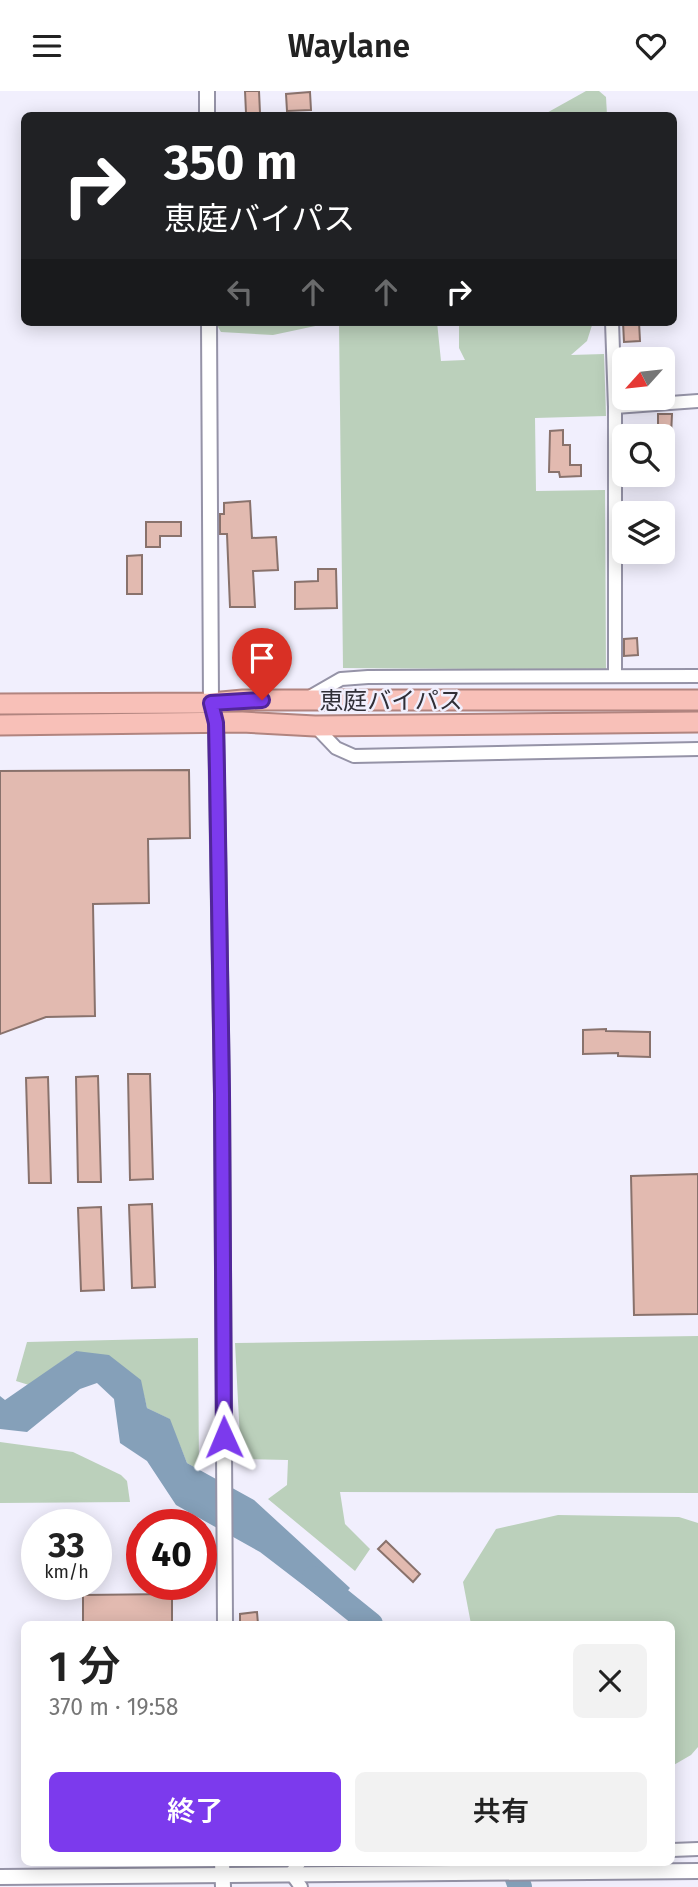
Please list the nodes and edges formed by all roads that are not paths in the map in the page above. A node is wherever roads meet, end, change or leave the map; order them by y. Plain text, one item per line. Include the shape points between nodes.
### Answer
1 (207, 91) edge
2 (207, 112) edge
3 (209, 326) edge
4 (612, 326) edge
5 (613, 347) edge
6 (698, 401) edge
7 (676, 403) edge
8 (615, 410) edge
9 (615, 676) junction
10 (698, 676) edge
11 (698, 700) edge
12 (302, 701) junction
13 (211, 703) junction
14 (0, 704) edge
15 (698, 722) edge
16 (216, 723) junction
17 (0, 725) edge
18 (315, 726) junction
19 (698, 749) edge
20 (225, 1621) edge
21 (698, 1849) edge
22 (675, 1850) edge
23 (295, 1868) edge
24 (698, 1871) edge
25 (222, 1875) edge
26 (0, 1877) edge
27 (301, 1887) edge

1 - 2 street
3 - 13 street
4 - 5 street
6 - 7 street
8 - 9 street
9 - 10 street
9 - 12 street via 341,679
11 - 12 highway, 恵庭バイパス
12 - 13 highway, 恵庭バイパス
13 - 14 highway, 恵庭バイパス
13 - 16 street
15 - 18 highway, 恵庭バイパス
16 - 17 highway, 恵庭バイパス
16 - 18 highway, 恵庭バイパス
16 - 20 street
18 - 19 street via 336,748 354,756
21 - 22 street
23 - 24 street via 366,1874
23 - 25 street
23 - 27 street
25 - 26 street

